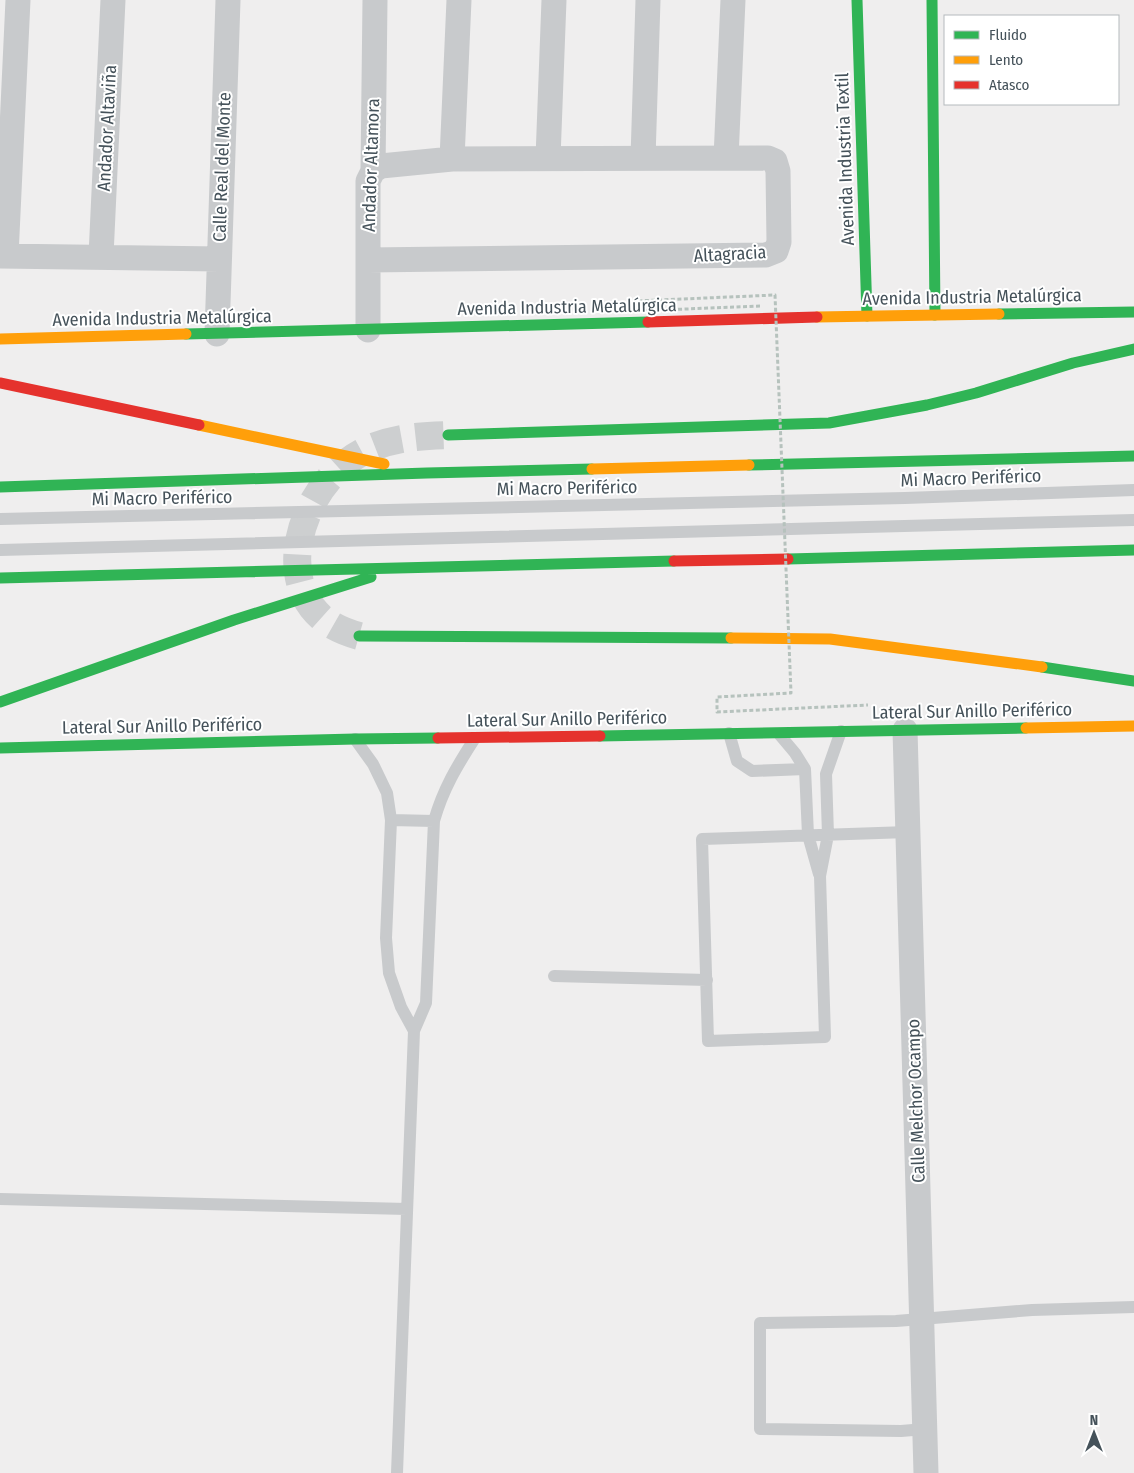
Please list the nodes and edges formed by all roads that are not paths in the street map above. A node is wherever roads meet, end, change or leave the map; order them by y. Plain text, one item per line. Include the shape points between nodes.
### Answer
1 (18, 0) edge
2 (113, 0) edge
3 (228, 0) edge
4 (376, 0) edge
5 (459, 0) edge
6 (554, 0) edge
7 (648, 0) edge
8 (733, 0) edge
9 (857, 0) edge
10 (932, 0) edge
11 (548, 158) junction
12 (643, 158) junction
13 (726, 158) junction
14 (452, 159) junction
15 (373, 171) junction
16 (3, 256) edge
17 (101, 256) junction
18 (219, 259) junction
19 (368, 260) junction
20 (1134, 312) edge
21 (935, 315) junction
22 (867, 316) junction
23 (368, 330) junction
24 (216, 334) junction
25 (0, 339) edge
26 (1134, 349) edge
27 (0, 382) edge
28 (448, 434) tunnel mouth
29 (1134, 456) edge
30 (427, 473) junction
31 (0, 487) edge
32 (1134, 490) edge
33 (0, 519) edge
34 (1134, 520) edge
35 (0, 550) edge
36 (1134, 550) edge
37 (401, 568) junction
38 (0, 578) edge
39 (359, 636) tunnel mouth
40 (1134, 681) edge
41 (0, 702) edge
42 (1134, 726) edge
43 (906, 730) junction
44 (841, 731) junction
45 (778, 732) junction
46 (729, 733) junction
47 (475, 738) junction
48 (355, 739) junction
49 (0, 748) edge
50 (804, 769) junction
51 (391, 820) junction
52 (434, 821) junction
53 (908, 832) junction
54 (808, 835) junction
55 (828, 835) junction
56 (820, 876) junction
57 (554, 976) dead end
58 (707, 980) junction
59 (414, 1032) junction
60 (0, 1199) edge
61 (407, 1209) junction
62 (1134, 1307) edge
63 (922, 1320) junction
64 (925, 1428) junction
65 (398, 1473) edge
66 (926, 1473) edge

1 - 16 street
2 - 17 street, Andador Altaviña
3 - 18 street, Calle Real del Monte
4 - 15 street, Andador Altamora
5 - 14 street
6 - 11 street
7 - 12 street
8 - 13 street
9 - 22 main road, Avenida Industria Textil
10 - 21 main road
11 - 12 street, Altagracia
11 - 14 street, Altagracia
12 - 13 street, Altagracia
13 - 19 street, Altagracia via 768,158 775,161 778,171 779,242 776,251 766,255
14 - 15 street, Altagracia via 381,166
15 - 19 street, Andador Altamora via 368,181
16 - 17 street
17 - 18 street
18 - 24 street, Calle Real del Monte
19 - 23 street, Andador Altamora
20 - 21 main road, Avenida Industria Metalúrgica
21 - 22 main road, Avenida Industria Metalúrgica
22 - 23 main road, Avenida Industria Metalúrgica
23 - 24 main road, Avenida Industria Metalúrgica
24 - 25 main road, Avenida Industria Metalúrgica
26 - 28 main road via 927,405 829,423
27 - 30 main road
29 - 30 main road
30 - 31 main road
32 - 33 lane, Mi Macro Periférico
34 - 35 lane
36 - 37 main road
37 - 38 main road
37 - 41 main road via 234,620
39 - 40 main road via 830,639
42 - 43 main road, Lateral Sur Anillo Periférico
43 - 44 main road, Lateral Sur Anillo Periférico
43 - 53 street, Calle Melchor Ocampo
44 - 45 main road, Lateral Sur Anillo Periférico
44 - 55 lane via 826,774
45 - 46 main road, Lateral Sur Anillo Periférico
45 - 50 lane
46 - 47 main road, Lateral Sur Anillo Periférico
46 - 50 lane via 737,761 752,771
47 - 48 main road, Lateral Sur Anillo Periférico
47 - 52 lane via 452,774
48 - 49 main road, Lateral Sur Anillo Periférico
48 - 51 lane via 383,784
50 - 54 lane
51 - 52 lane
51 - 59 lane via 386,938 389,973
52 - 59 lane via 426,1003
53 - 55 lane
53 - 63 street, Calle Melchor Ocampo
54 - 55 lane
54 - 56 lane
54 - 58 lane via 702,839
55 - 56 lane
56 - 58 lane via 825,1037 708,1041
57 - 58 lane
59 - 61 lane
60 - 61 lane
61 - 65 lane
62 - 63 lane via 1032,1310
63 - 64 street, Calle Melchor Ocampo
63 - 64 lane via 760,1323 760,1428 901,1431
64 - 66 street, Calle Melchor Ocampo

